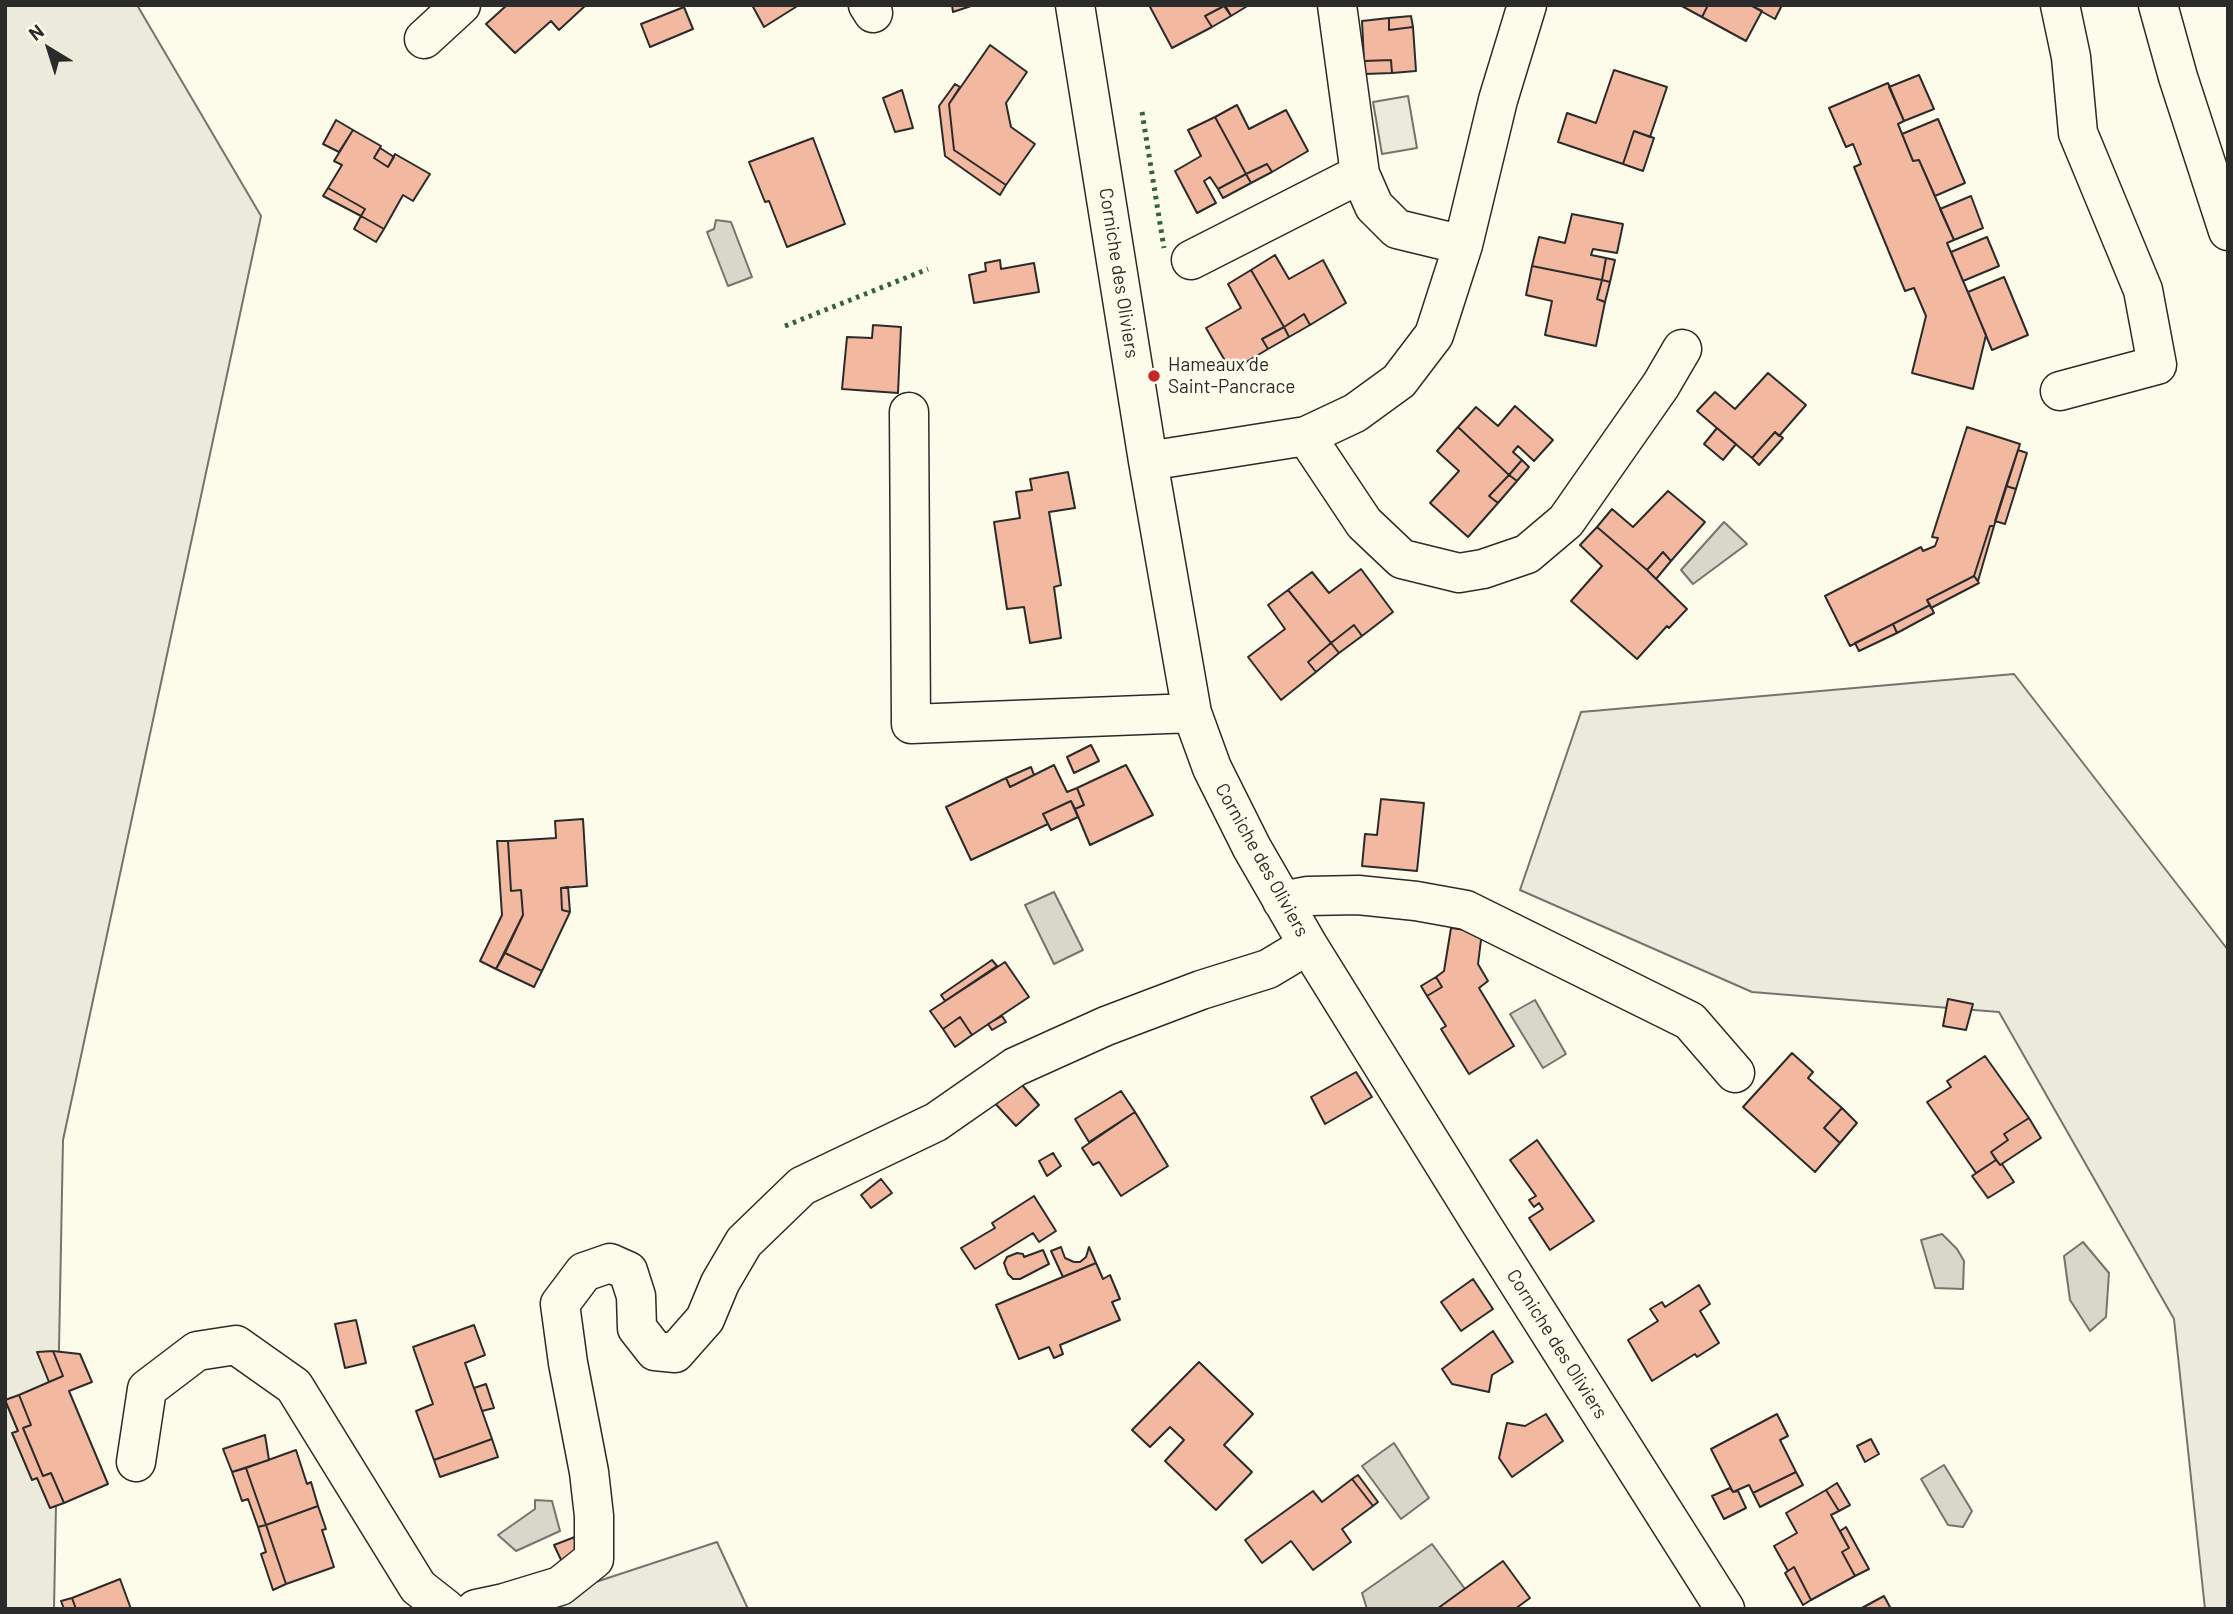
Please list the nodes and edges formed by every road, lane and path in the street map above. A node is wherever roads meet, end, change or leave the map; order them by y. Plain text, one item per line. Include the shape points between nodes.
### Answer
1 (461, 5) edge
2 (1075, 5) edge
3 (1337, 5) edge
4 (1527, 5) edge
5 (2060, 5) edge
6 (2158, 5) edge
7 (424, 39) dead end
8 (1360, 174) junction
9 (2228, 231) edge
10 (1463, 244) junction
11 (1191, 260) dead end
12 (1682, 349) dead end
13 (2060, 390) dead end
14 (909, 412) dead end
15 (1306, 436) junction
16 (1147, 461) junction
17 (1192, 713) junction
18 (1282, 901) junction
19 (1308, 945) junction
20 (1735, 1073) dead end
21 (136, 1462) dead end
22 (446, 1609) edge
23 (476, 1609) edge
24 (1725, 1609) edge

1 - 7 street
2 - 16 street, Corniche des Oliviers
3 - 8 street
4 - 10 street
5 - 13 street via 2071,57 2078,133 2143,290 2157,365
6 - 9 street
8 - 10 street via 1374,206 1397,229
8 - 11 street
10 - 15 street via 1434,335 1399,381 1354,413
12 - 15 street via 1566,521 1527,554 1483,569 1459,573 1402,559 1364,523
14 - 17 street via 911,724
15 - 16 street
16 - 17 street, Corniche des Oliviers
17 - 18 street, Corniche des Oliviers via 1228,804
18 - 19 street, Corniche des Oliviers
18 - 20 street via 1358,895 1466,909 1690,1021
19 - 23 street via 1268,969 1106,1026 1016,1067 936,1122 802,1186 744,1242 705,1319 675,1353 654,1351 637,1328 636,1296 628,1271 610,1263 584,1272 560,1304 590,1483 594,1559 560,1586
19 - 24 street, Corniche des Oliviers
21 - 22 street via 147,1389 197,1351 236,1345 294,1387 418,1587

